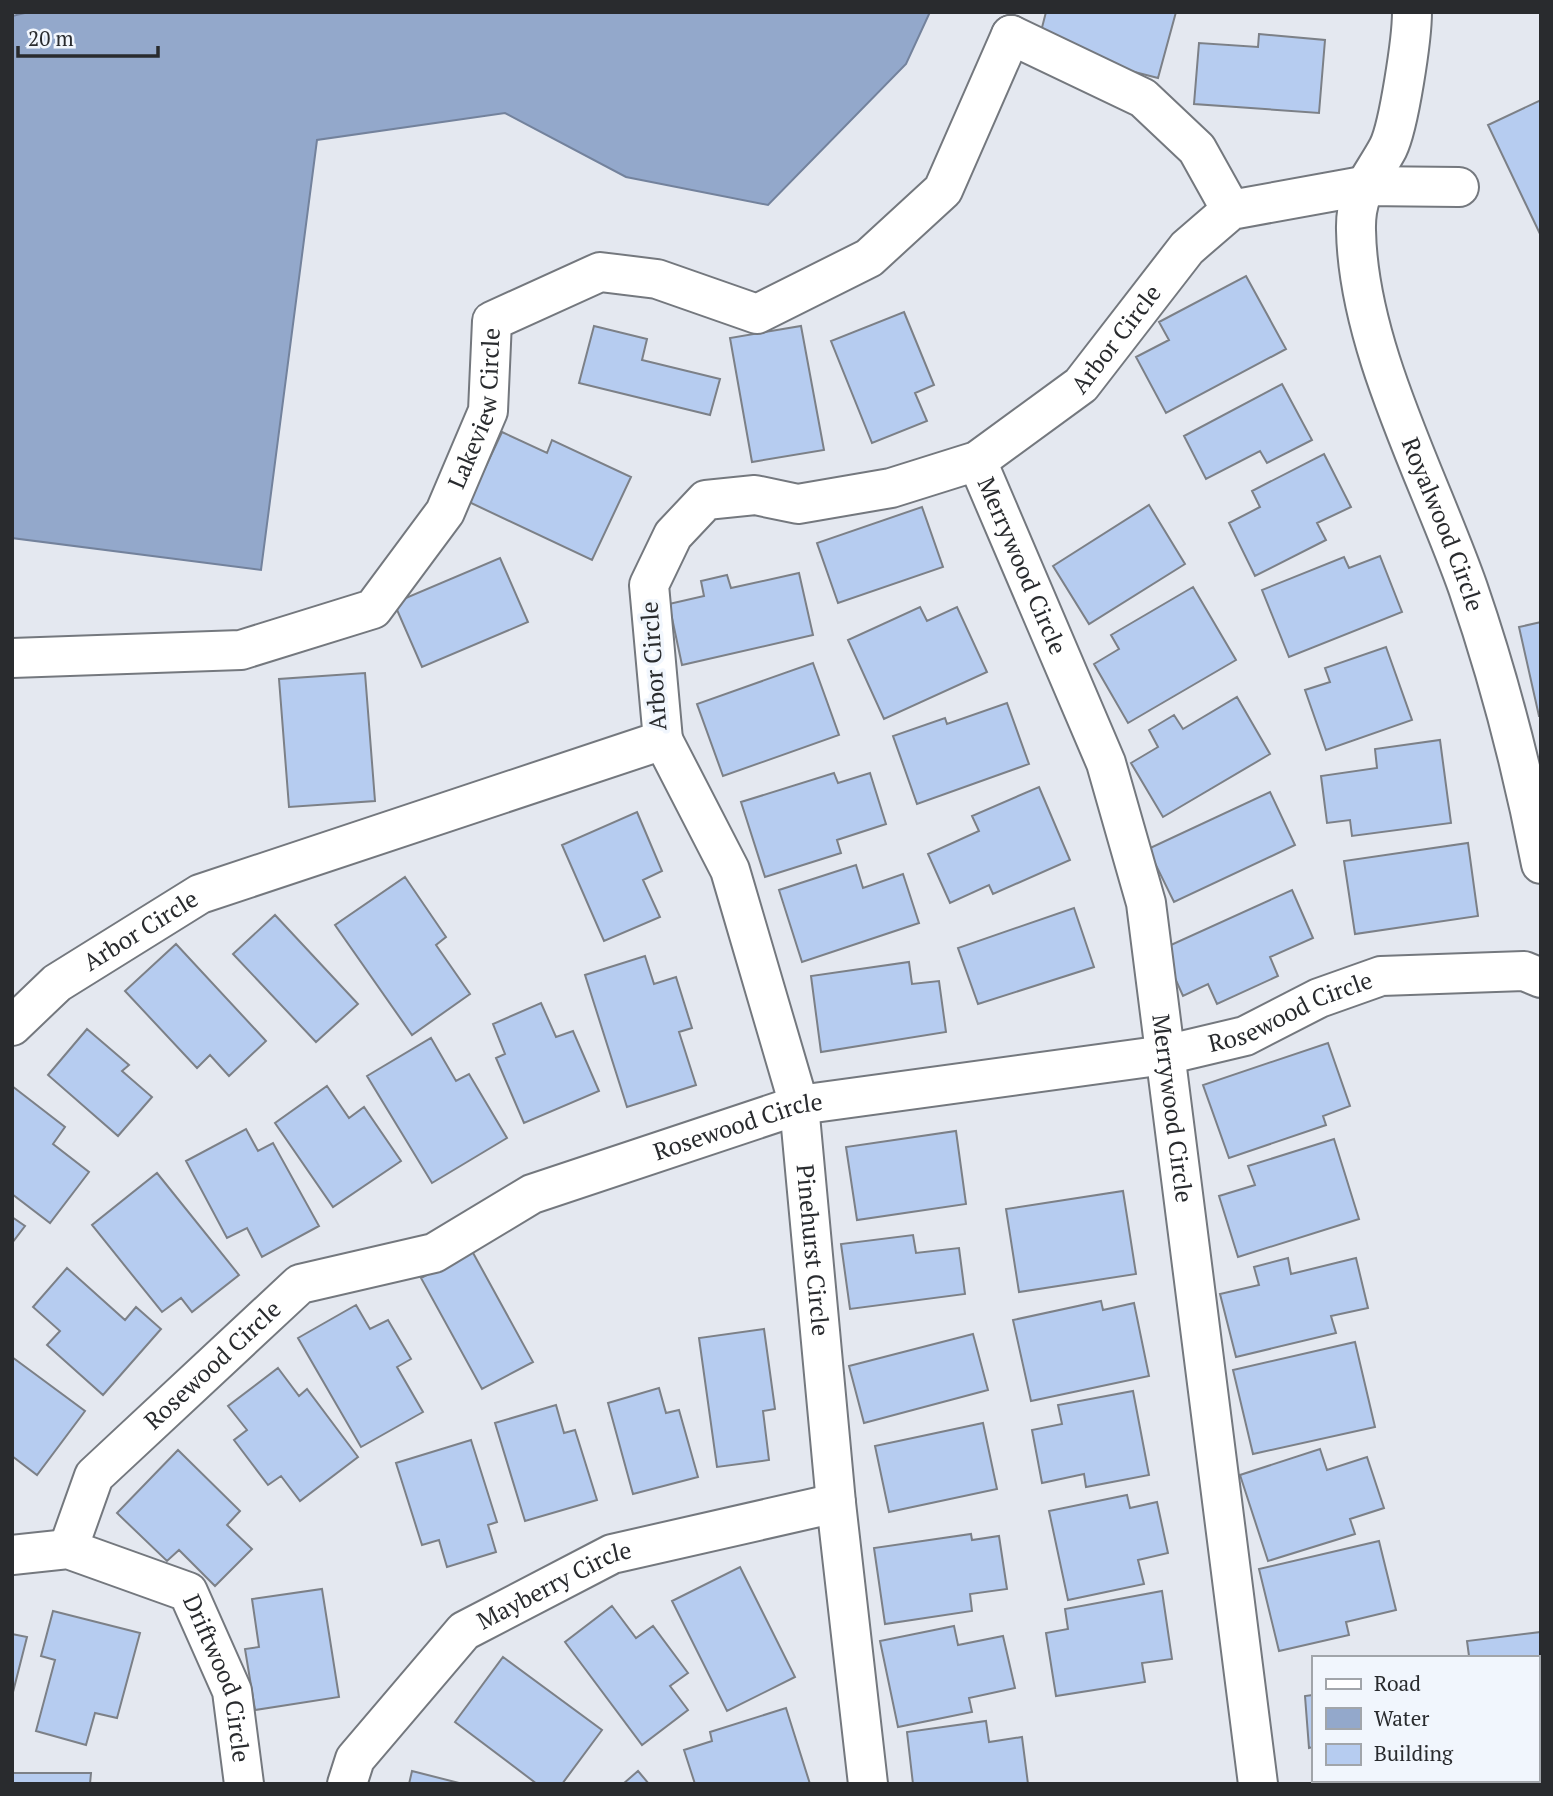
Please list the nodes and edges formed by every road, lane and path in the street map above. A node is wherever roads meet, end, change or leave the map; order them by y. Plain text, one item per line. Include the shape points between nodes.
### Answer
1 (1412, 12) edge
2 (1009, 24) edge
3 (1363, 186) junction
4 (1459, 187) dead end
5 (1231, 210) junction
6 (977, 461) junction
7 (12, 658) edge
8 (663, 740) junction
9 (1541, 864) edge
10 (1541, 978) edge
11 (12, 1026) edge
12 (1165, 1055) junction
13 (799, 1105) junction
14 (836, 1503) junction
15 (68, 1549) junction
16 (12, 1555) edge
17 (244, 1784) edge
18 (347, 1784) edge
19 (868, 1784) edge
20 (1258, 1784) edge

1 - 3 street via 1412,36 1389,146
2 - 5 street via 1143,98 1197,149
2 - 7 street, Lakeview Circle via 943,190 869,258 757,314 657,279 600,272 492,321 488,411 444,512 373,609 242,650
3 - 4 street
3 - 5 street
3 - 9 street, Royalwood Circle via 1356,228 1366,307 1394,398 1468,589 1525,781
5 - 6 street, Arbor Circle via 1187,248 1081,385
6 - 8 street, Arbor Circle via 891,488 798,504 755,495 706,500 673,535 649,585
6 - 12 street, Merrywood Circle via 1106,763 1146,903
8 - 11 street, Arbor Circle via 200,894 57,983
8 - 13 street, Pinehurst Circle via 730,870
10 - 12 street, Rosewood Circle via 1524,971 1381,976 1319,998 1245,1036
12 - 13 street, Rosewood Circle
12 - 20 street, Merrywood Circle
13 - 14 street, Pinehurst Circle
13 - 15 street, Rosewood Circle via 532,1194 434,1252 300,1284 94,1476
14 - 18 street, Mayberry Circle via 612,1554 464,1631 355,1759
14 - 19 street, Pinehurst Circle
15 - 16 street, Driftwood Circle
15 - 17 street, Driftwood Circle via 188,1592 232,1691

